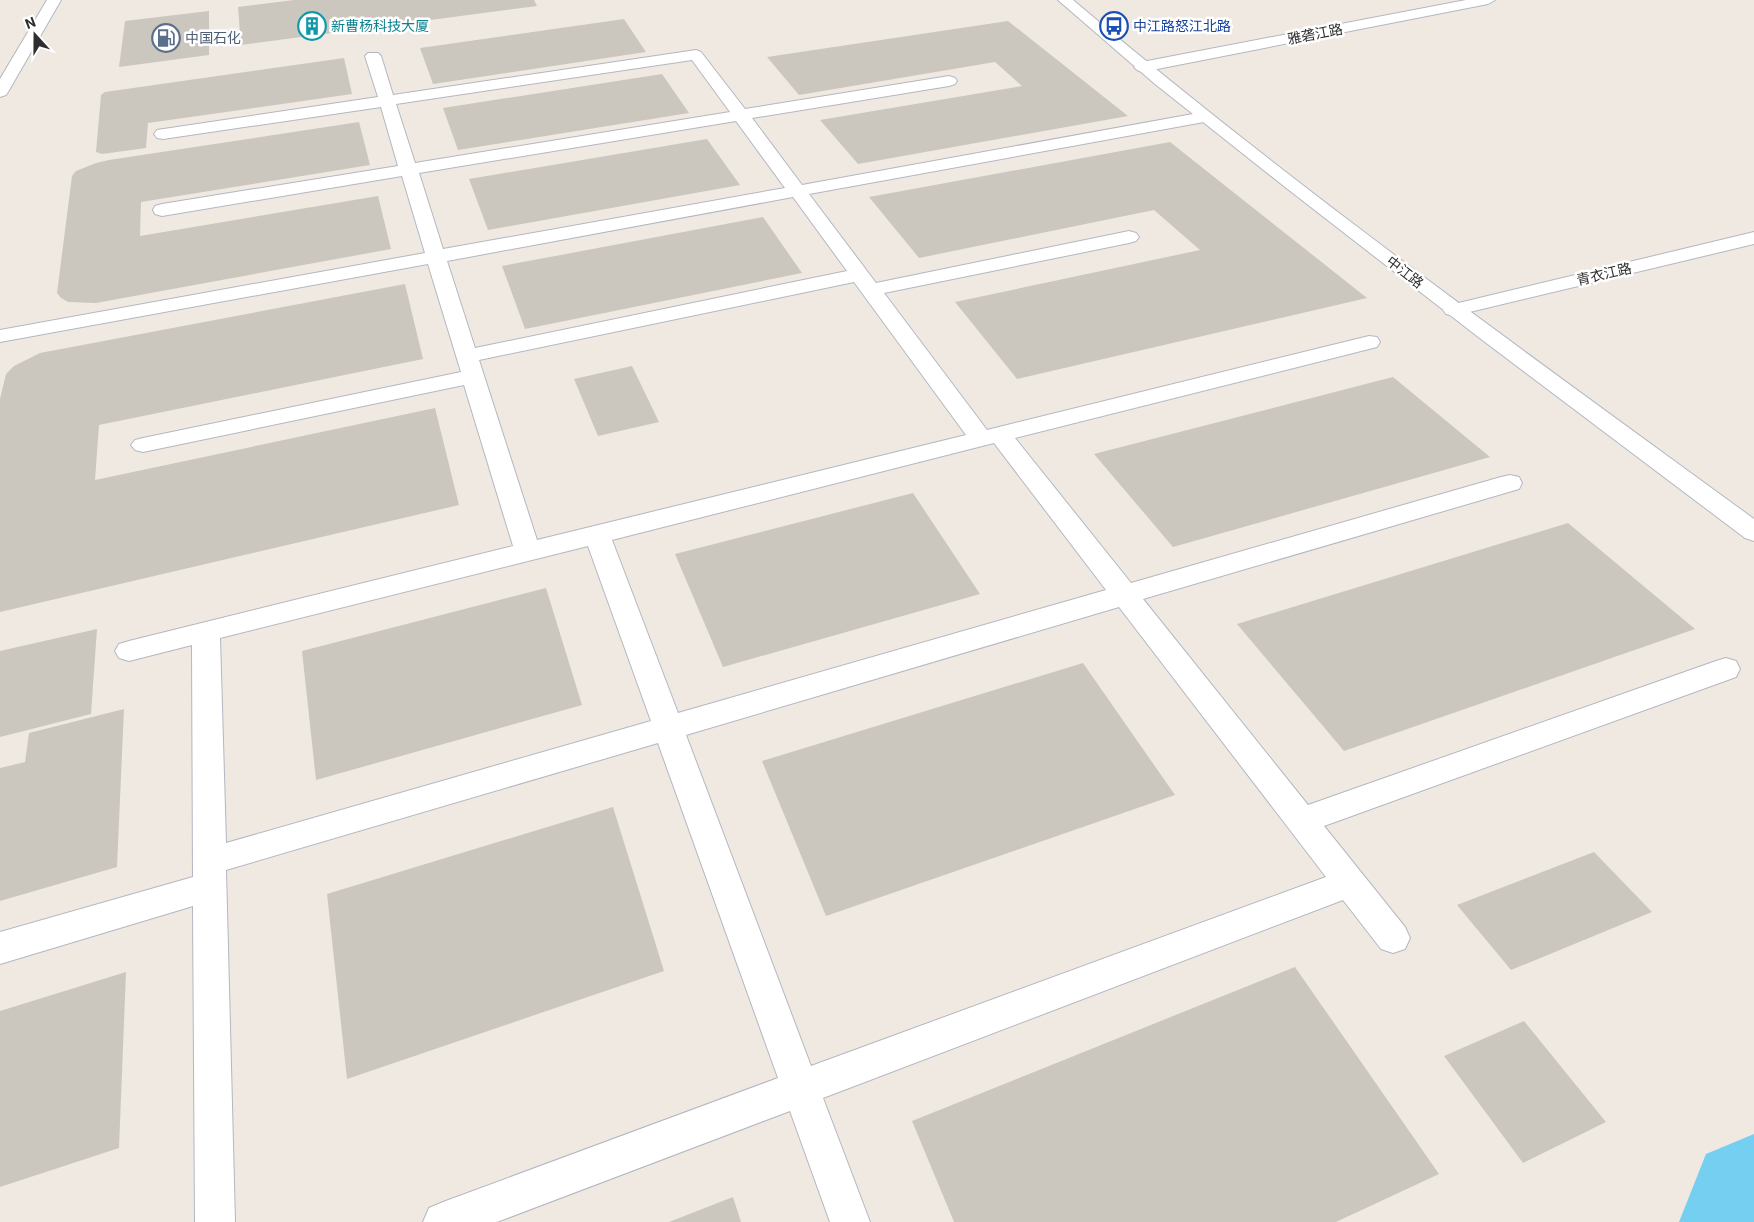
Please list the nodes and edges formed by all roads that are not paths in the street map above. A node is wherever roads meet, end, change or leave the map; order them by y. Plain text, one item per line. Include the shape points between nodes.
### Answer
1 (54, 0) edge
2 (1065, 0) edge
3 (1488, 0) edge
4 (373, 56) dead end
5 (1142, 67) junction
6 (948, 81) dead end
7 (0, 92) edge
8 (386, 101) junction
9 (740, 115) junction
10 (1204, 117) junction
11 (163, 134) dead end
12 (408, 170) junction
13 (796, 191) junction
14 (162, 210) dead end
15 (1128, 237) dead end
16 (1754, 238) edge
17 (435, 257) junction
18 (864, 282) junction
19 (1453, 310) junction
20 (0, 336) edge
21 (1369, 342) dead end
22 (470, 366) junction
23 (990, 436) junction
24 (142, 445) dead end
25 (1510, 483) dead end
26 (1754, 532) edge
27 (597, 535) junction
28 (528, 552) junction
29 (1124, 596) junction
30 (206, 632) junction
31 (130, 651) dead end
32 (1726, 669) dead end
33 (668, 730) junction
34 (1300, 821) junction
35 (211, 874) junction
36 (1349, 883) junction
37 (1394, 938) dead end
38 (0, 948) edge
39 (801, 1088) junction
40 (215, 1222) edge
41 (444, 1222) edge
42 (850, 1222) edge

1 - 7 street
2 - 5 street, 中江路
3 - 5 street, 雅砻江路
4 - 8 street
5 - 10 street, 中江路
6 - 9 street
8 - 9 street via 696,55
8 - 11 street
8 - 12 street
9 - 12 street
9 - 13 street
10 - 13 street
10 - 19 street, 中江路
12 - 14 street
12 - 17 street
13 - 17 street
13 - 18 street
15 - 18 street
16 - 19 street, 青衣江路
17 - 20 street
17 - 22 street
18 - 22 street
18 - 23 street
19 - 26 street, 中江路
21 - 23 street
22 - 24 street
22 - 28 street
23 - 27 street
23 - 29 street
25 - 29 street
27 - 28 street
27 - 33 street
28 - 30 street
29 - 33 street
29 - 34 street
30 - 31 street
30 - 35 street
32 - 34 street
33 - 35 street
33 - 39 street
34 - 36 street
35 - 38 street
35 - 40 street
36 - 37 street
36 - 39 street
39 - 41 street
39 - 42 street

